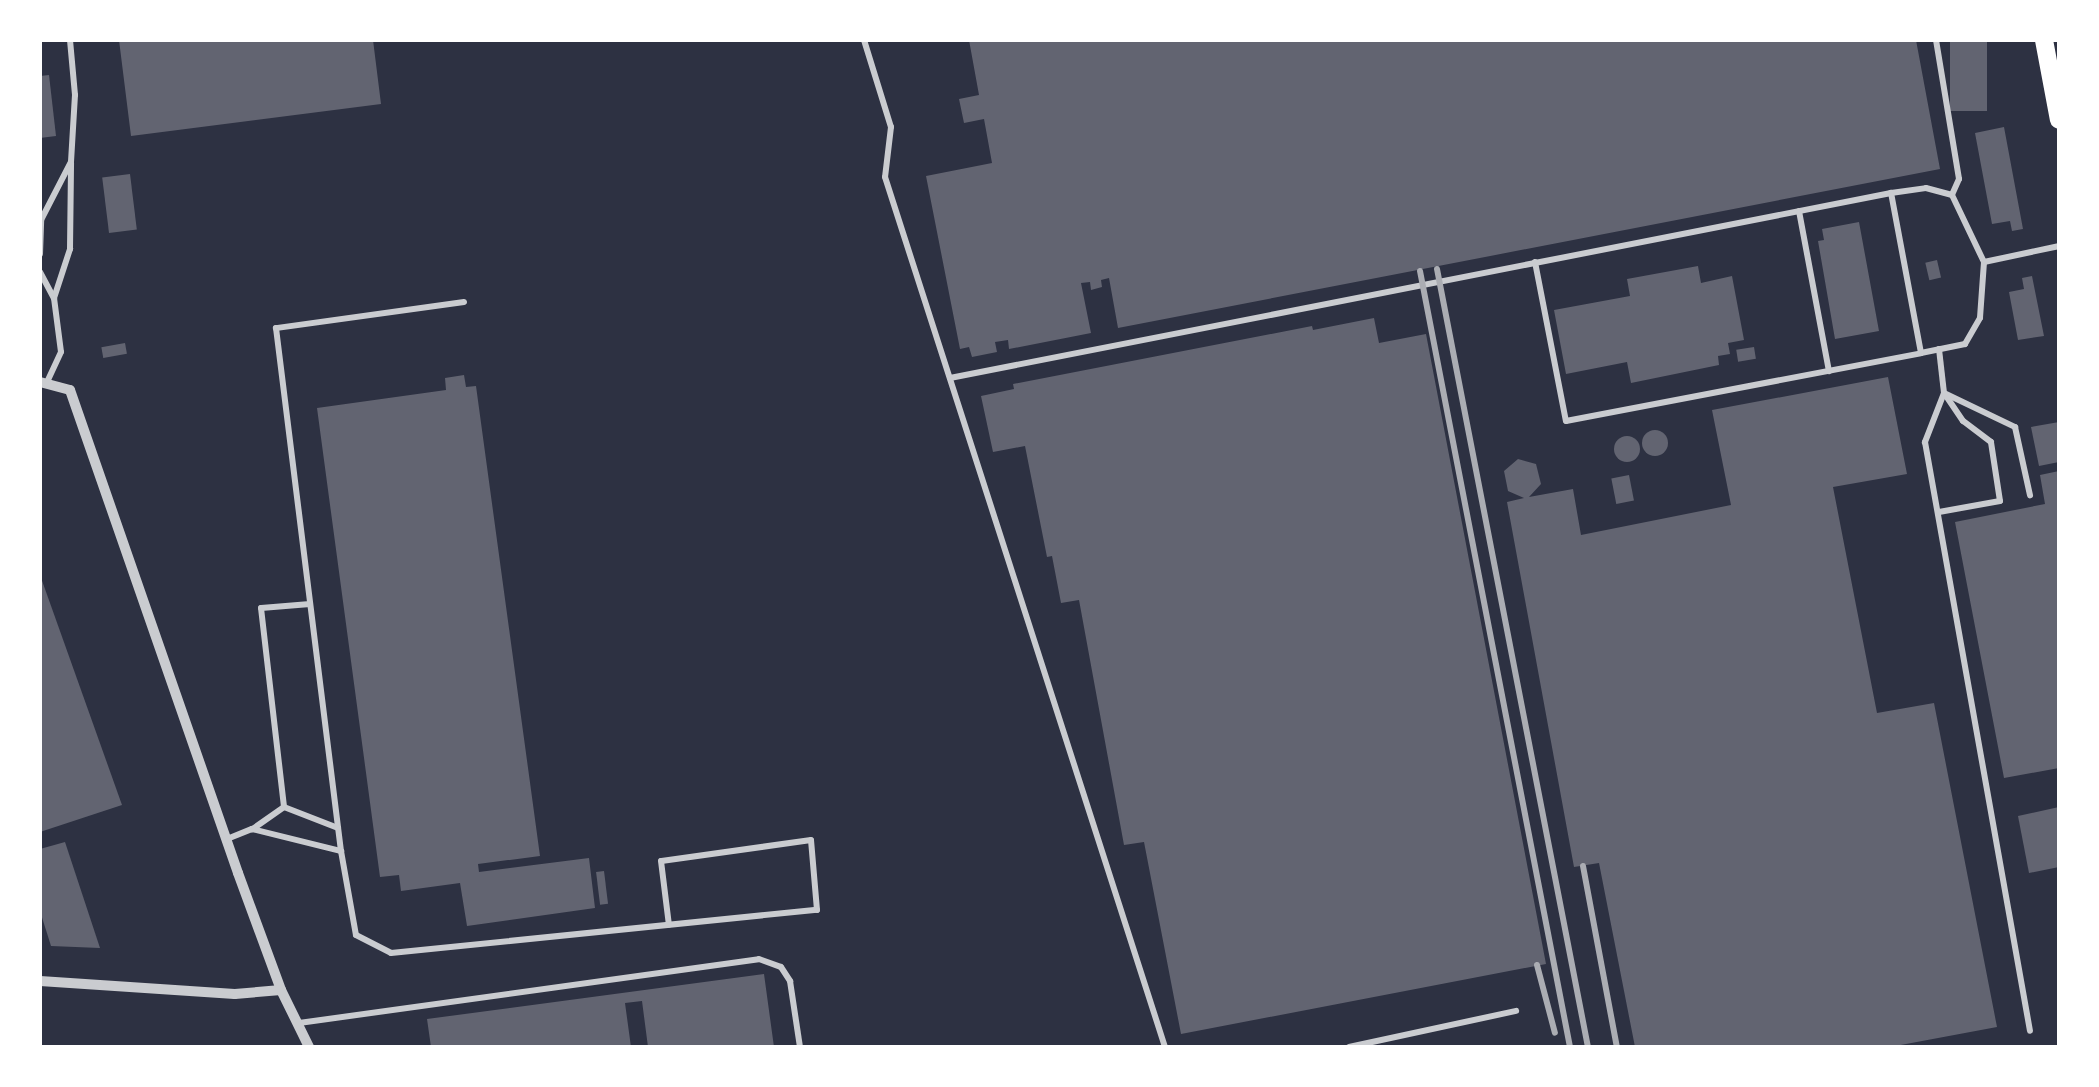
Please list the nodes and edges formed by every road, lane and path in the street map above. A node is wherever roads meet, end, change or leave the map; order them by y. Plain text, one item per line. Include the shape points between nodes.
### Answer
1 (70, 40) edge
2 (864, 40) edge
3 (1936, 40) edge
4 (2044, 40) edge
5 (2059, 120) edge
6 (70, 162) junction
7 (1891, 192) junction
8 (1952, 195) junction
9 (1799, 211) junction
10 (40, 220) edge
11 (2059, 246) edge
12 (40, 254) edge
13 (1535, 262) junction
14 (1984, 262) junction
15 (40, 272) edge
16 (54, 298) junction
17 (464, 302) dead end
18 (1939, 349) junction
19 (1922, 353) junction
20 (1829, 371) junction
21 (950, 378) junction
22 (44, 382) edge
23 (1944, 393) junction
24 (2030, 496) dead end
25 (1939, 512) junction
26 (310, 604) junction
27 (284, 806) junction
28 (338, 828) junction
29 (252, 830) junction
30 (226, 840) junction
31 (340, 851) junction
32 (668, 924) junction
33 (40, 981) edge
34 (281, 990) junction
35 (1516, 1012) dead end
36 (297, 1023) junction
37 (2030, 1031) dead end
38 (309, 1047) edge
39 (800, 1047) edge
40 (1165, 1047) edge
41 (1348, 1047) edge

1 - 6 lane
2 - 21 lane via 891,127 885,178
3 - 8 lane via 1959,179
4 - 5 main road
6 - 10 lane
6 - 16 lane via 70,249
7 - 8 lane via 1926,188
7 - 9 lane
7 - 19 lane
8 - 14 lane
9 - 13 lane
9 - 20 lane
10 - 12 lane
11 - 14 lane
13 - 20 lane via 1566,421
13 - 21 lane
14 - 18 lane via 1980,318 1965,344
15 - 16 lane
16 - 22 lane via 61,352
17 - 26 lane via 276,328
18 - 19 lane
18 - 23 lane
19 - 20 lane
21 - 40 lane
22 - 30 street via 70,390
23 - 24 lane via 2015,427
23 - 25 lane via 1925,442
23 - 25 lane via 1963,421 1991,442 2000,501
25 - 37 lane
26 - 27 lane via 261,608
26 - 28 lane
27 - 28 lane
27 - 29 lane
28 - 31 lane
29 - 30 lane
29 - 31 lane
30 - 34 street
31 - 32 lane via 356,935 392,953
32 - 32 lane via 661,861 811,840 816,910
33 - 34 street via 236,994
34 - 36 street
35 - 41 lane
36 - 38 street
36 - 39 lane via 759,959 781,968 790,981

